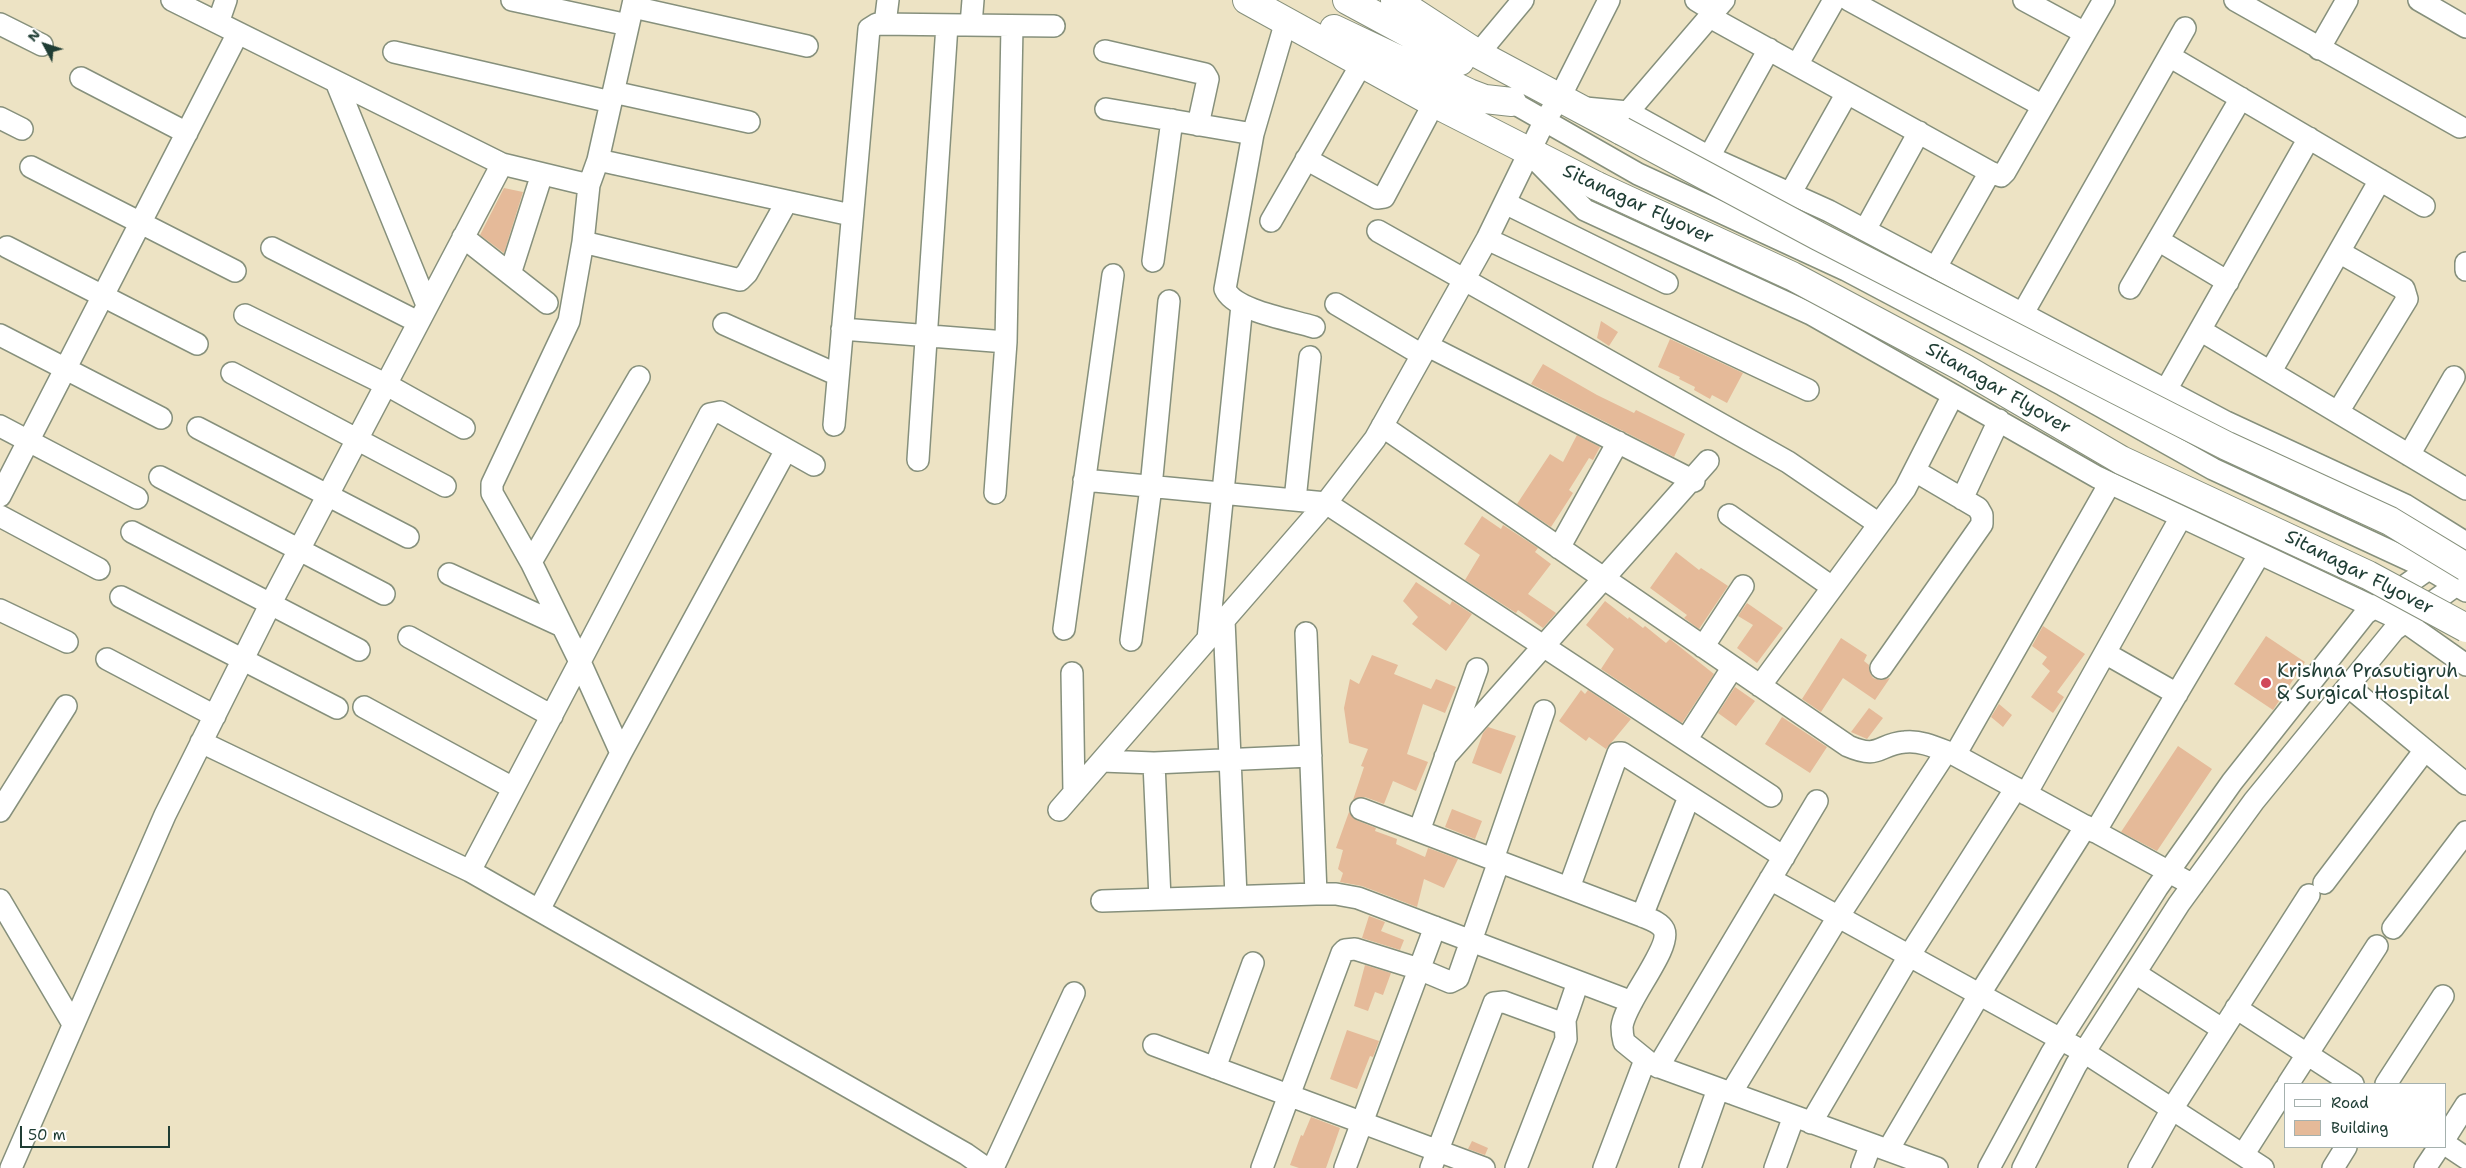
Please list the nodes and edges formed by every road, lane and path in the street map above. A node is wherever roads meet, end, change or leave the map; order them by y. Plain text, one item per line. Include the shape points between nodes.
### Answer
1 (172, 0) edge
2 (226, 0) edge
3 (512, 0) edge
4 (888, 0) edge
5 (973, 0) edge
6 (1247, 0) edge
7 (1347, 0) edge
8 (1394, 0) edge
9 (1523, 0) edge
10 (1609, 0) edge
11 (1696, 0) edge
12 (1834, 0) edge
13 (1849, 0) edge
14 (2024, 0) edge
15 (2104, 0) edge
16 (2235, 0) edge
17 (2347, 0) edge
18 (2419, 0) edge
19 (1424, 7) edge
20 (1716, 9) edge
21 (631, 11) edge
22 (1284, 11) edge
23 (218, 23) junction
24 (0, 24) edge
25 (885, 24) junction
26 (947, 25) junction
27 (971, 25) junction
28 (1012, 26) junction
29 (1054, 26) dead end
30 (2466, 27) edge
31 (2185, 28) dead end
32 (238, 33) junction
33 (2084, 33) junction
34 (42, 45) dead end
35 (807, 46) dead end
36 (1769, 49) junction
37 (2319, 49) junction
38 (1105, 51) dead end
39 (394, 52) dead end
40 (1478, 54) junction
41 (2169, 56) junction
42 (1362, 63) junction
43 (1797, 65) junction
44 (81, 78) dead end
45 (337, 84) junction
46 (1847, 92) junction
47 (612, 97) junction
48 (2241, 98) junction
49 (1512, 102) junction
50 (1434, 103) junction
51 (2043, 106) junction
52 (1106, 109) dead end
53 (1560, 109) junction
54 (0, 118) edge
55 (1172, 120) junction
56 (749, 122) dead end
57 (1625, 122) junction
58 (1198, 125) junction
59 (2460, 127) dead end
60 (22, 129) dead end
61 (1919, 132) junction
62 (187, 133) junction
63 (1253, 134) junction
64 (2309, 138) junction
65 (1529, 153) junction
66 (1709, 157) junction
67 (1306, 159) junction
68 (598, 160) junction
69 (502, 164) junction
70 (31, 167) dead end
71 (1990, 172) junction
72 (542, 174) junction
73 (2380, 180) junction
74 (589, 185) junction
75 (1790, 194) junction
76 (786, 203) junction
77 (1505, 203) junction
78 (2424, 206) dead end
79 (851, 215) junction
80 (1270, 221) dead end
81 (141, 222) junction
82 (1378, 230) dead end
83 (1865, 230) junction
84 (463, 237) junction
85 (1488, 239) junction
86 (2158, 240) junction
87 (583, 242) junction
88 (7, 247) dead end
89 (272, 248) dead end
90 (2339, 252) junction
91 (1153, 261) dead end
92 (2466, 263) edge
93 (1936, 267) junction
94 (2466, 270) edge
95 (235, 271) dead end
96 (510, 274) junction
97 (1113, 275) dead end
98 (1464, 280) junction
99 (2228, 282) junction
100 (1667, 283) dead end
101 (2130, 288) dead end
102 (102, 296) junction
103 (1169, 301) dead end
104 (547, 303) dead end
105 (1336, 304) dead end
106 (1242, 306) junction
107 (422, 313) junction
108 (2023, 313) junction
109 (245, 315) dead end
110 (724, 324) dead end
111 (1314, 327) dead end
112 (842, 329) junction
113 (2200, 330) junction
114 (0, 334) edge
115 (926, 337) junction
116 (1006, 342) junction
117 (198, 344) dead end
118 (1425, 351) junction
119 (1310, 357) dead end
120 (66, 368) junction
121 (2271, 371) junction
122 (232, 373) dead end
123 (838, 375) junction
124 (639, 377) dead end
125 (2454, 377) dead end
126 (386, 385) junction
127 (1808, 390) dead end
128 (2166, 390) junction
129 (1953, 395) junction
130 (2338, 412) junction
131 (161, 418) dead end
132 (1999, 420) junction
133 (834, 425) dead end
134 (0, 426) edge
135 (1382, 426) junction
136 (198, 428) dead end
137 (464, 428) dead end
138 (358, 440) junction
139 (28, 441) junction
140 (1618, 442) junction
141 (786, 450) junction
142 (2409, 455) junction
143 (918, 460) dead end
144 (1708, 461) dead end
145 (814, 465) dead end
146 (1915, 471) junction
147 (160, 477) dead end
148 (1084, 480) junction
149 (1694, 481) dead end
150 (2110, 483) junction
151 (445, 486) dead end
152 (1151, 487) junction
153 (2466, 489) edge
154 (995, 493) dead end
155 (1221, 493) junction
156 (328, 494) junction
157 (0, 496) edge
158 (137, 498) dead end
159 (1962, 498) junction
160 (1295, 500) junction
161 (1326, 504) junction
162 (1729, 515) dead end
163 (0, 516) edge
164 (2181, 517) junction
165 (1879, 524) junction
166 (132, 532) dead end
167 (408, 537) dead end
168 (1559, 548) junction
169 (300, 550) junction
170 (2259, 555) junction
171 (530, 562) junction
172 (2464, 564) edge
173 (99, 569) dead end
174 (2429, 569) junction
175 (449, 574) dead end
176 (1743, 586) dead end
177 (1832, 587) junction
178 (384, 594) dead end
179 (121, 597) dead end
180 (271, 603) junction
181 (2374, 607) junction
182 (0, 610) edge
183 (1224, 620) junction
184 (2405, 622) junction
185 (562, 626) junction
186 (2466, 628) edge
187 (1064, 629) dead end
188 (1306, 632) dead end
189 (409, 637) dead end
190 (1208, 639) junction
191 (1131, 640) dead end
192 (67, 642) dead end
193 (1704, 647) junction
194 (359, 650) dead end
195 (2105, 653) junction
196 (243, 658) junction
197 (107, 659) dead end
198 (580, 662) junction
199 (2466, 665) edge
200 (1733, 667) junction
201 (1881, 668) dead end
202 (1476, 669) dead end
203 (1072, 673) dead end
204 (1760, 686) junction
205 (2348, 686) junction
206 (2177, 694) junction
207 (66, 706) dead end
208 (364, 707) dead end
209 (337, 708) dead end
210 (1544, 711) dead end
211 (215, 716) junction
212 (552, 716) junction
213 (1686, 740) junction
214 (201, 742) junction
215 (2425, 750) junction
216 (621, 753) junction
217 (1951, 754) junction
218 (1311, 756) junction
219 (1445, 757) junction
220 (1230, 759) junction
221 (1102, 761) junction
222 (1154, 763) junction
223 (2466, 784) edge
224 (513, 788) junction
225 (2021, 791) junction
226 (1074, 793) junction
227 (1771, 796) dead end
228 (1689, 797) junction
229 (1817, 801) dead end
230 (1361, 809) dead end
231 (1059, 810) dead end
232 (0, 811) edge
233 (2091, 829) junction
234 (1419, 831) junction
235 (2466, 832) edge
236 (1784, 857) junction
237 (1496, 860) junction
238 (470, 871) junction
239 (2169, 872) junction
240 (1770, 880) junction
241 (2193, 885) junction
242 (1569, 888) junction
243 (1316, 894) junction
244 (1236, 896) junction
245 (1160, 899) junction
246 (0, 900) edge
247 (1102, 901) dead end
248 (539, 910) junction
249 (1642, 916) junction
250 (1838, 917) junction
251 (1435, 928) junction
252 (2393, 928) dead end
253 (1471, 941) junction
254 (2377, 946) dead end
255 (1908, 956) junction
256 (1253, 963) dead end
257 (1419, 969) junction
258 (2135, 973) junction
259 (1578, 982) junction
260 (1074, 993) dead end
261 (1979, 995) junction
262 (2443, 996) dead end
263 (1632, 1002) junction
264 (2236, 1008) junction
265 (73, 1024) junction
266 (1564, 1024) junction
267 (2222, 1030) junction
268 (2060, 1040) junction
269 (1154, 1045) dead end
270 (2084, 1052) junction
271 (2307, 1054) junction
272 (1651, 1064) junction
273 (1215, 1068) junction
274 (2289, 1083) edge
275 (2350, 1083) edge
276 (2387, 1083) edge
277 (2284, 1090) edge
278 (1724, 1091) junction
279 (1289, 1096) junction
280 (2466, 1105) edge
281 (2172, 1109) junction
282 (1802, 1119) junction
283 (1362, 1123) junction
284 (2446, 1136) edge
285 (2446, 1145) edge
286 (1879, 1147) junction
287 (2345, 1148) edge
288 (2438, 1148) edge
289 (2237, 1158) edge
290 (2466, 1158) edge
291 (1435, 1159) edge
292 (11, 1168) edge
293 (986, 1168) edge
294 (993, 1168) edge
295 (1262, 1168) edge
296 (1345, 1168) edge
297 (1484, 1168) edge
298 (1516, 1168) edge
299 (1604, 1168) edge
300 (1690, 1168) edge
301 (1775, 1168) edge
302 (1862, 1168) edge
303 (1937, 1168) edge
304 (1989, 1168) edge
305 (2023, 1168) edge
306 (2139, 1168) edge
307 (2263, 1168) edge
308 (2333, 1168) edge
309 (2425, 1168) edge

1 - 23 street
2 - 23 street
3 - 21 street
4 - 25 street
5 - 27 street
6 - 22 main road
7 - 49 main road via 1464,63
8 - 19 main road
9 - 40 street
10 - 53 street
11 - 20 street
12 - 43 street
13 - 51 street
14 - 33 street
15 - 33 street
16 - 37 street
17 - 37 street
18 - 30 street
19 - 40 main road
20 - 36 street
20 - 57 street
21 - 35 street
21 - 47 street
22 - 42 main road, Sitanagar Flyover
22 - 49 main road via 1313,19 1469,93 1485,99
22 - 63 street
23 - 32 street
24 - 34 street
25 - 26 street
25 - 79 street via 871,26 868,33
26 - 27 street
26 - 115 street
27 - 28 street
28 - 29 street
28 - 116 street
31 - 41 street
32 - 45 street
32 - 62 street
33 - 51 street
36 - 43 street
36 - 66 street
37 - 59 street
38 - 58 street via 1205,74 1208,80
39 - 47 street
40 - 53 main road
41 - 48 street
41 - 108 street
42 - 50 main road, Sitanagar Flyover
42 - 67 street
43 - 46 street
44 - 62 street
45 - 69 street
45 - 107 street
46 - 61 street
46 - 75 street
47 - 56 street
47 - 68 street
48 - 64 street
48 - 86 street
49 - 53 street
50 - 65 main road, Sitanagar Flyover
50 - 67 street via 1384,197 1376,198
51 - 71 street via 2005,172 2001,176
52 - 55 street
53 - 57 main road
53 - 65 street
53 - 174 street via 1638,174 1846,270 2213,468
54 - 60 street
55 - 58 street
55 - 91 street
57 - 66 street
57 - 172 main road, bridge via 1827,240 2227,446 2390,520
58 - 63 street
61 - 71 street
61 - 83 street
62 - 81 street
63 - 106 street via 1225,289 1228,296
64 - 73 street
64 - 99 street
65 - 77 street
65 - 129 street via 1585,210 1811,314
65 - 186 main road, Sitanagar Flyover, bridge via 1792,276 1964,368 2121,460 2368,575
66 - 75 street
67 - 80 street
68 - 74 street
68 - 76 street
69 - 72 street
69 - 84 street
70 - 81 street
71 - 93 street
72 - 74 street
72 - 96 street
73 - 78 street
73 - 90 street
74 - 87 street
75 - 83 street
76 - 79 street
76 - 87 street via 740,280
77 - 85 street
77 - 100 street
79 - 112 street
81 - 95 street
81 - 102 street
82 - 98 street
83 - 93 street
84 - 96 street
84 - 107 street
85 - 98 street
85 - 127 street
86 - 99 street
86 - 101 street
87 - 171 street via 568,321 492,484 492,492
88 - 102 street
89 - 107 street
90 - 121 street
90 - 130 street via 2404,289 2407,299
92 - 94 street
93 - 108 street
96 - 104 street
97 - 148 street
98 - 118 street
98 - 165 street via 1788,462
99 - 113 street
102 - 117 street
102 - 120 street
103 - 152 street
105 - 118 street
106 - 111 street
106 - 155 street
107 - 126 street
108 - 128 street
109 - 126 street
110 - 123 street
112 - 115 street
112 - 123 street
113 - 121 street
113 - 128 street
114 - 120 street
115 - 116 street
115 - 143 street
116 - 154 street
118 - 135 street
118 - 140 street
119 - 160 street
120 - 131 street
120 - 139 street
121 - 130 street
122 - 138 street
123 - 133 street
124 - 171 street
125 - 142 street
126 - 137 street
126 - 138 street
128 - 172 street via 2226,422 2404,505
129 - 132 street
129 - 146 street
130 - 142 street
132 - 150 street
132 - 159 street
134 - 139 street
135 - 161 street
135 - 168 street
136 - 156 street
138 - 151 street
138 - 156 street
139 - 157 street
139 - 158 street
140 - 149 street
140 - 168 street
141 - 145 street
141 - 198 street via 720,412 710,414
141 - 216 street
142 - 153 street
144 - 219 street
146 - 159 street
146 - 165 street
147 - 169 street
148 - 152 street
148 - 187 street
150 - 164 street
150 - 217 street
152 - 155 street
152 - 191 street
155 - 160 street
155 - 190 street
156 - 167 street
156 - 169 street
159 - 201 street via 1978,508 1982,524
160 - 161 street
161 - 183 street
161 - 213 street
162 - 177 street
163 - 173 street
164 - 170 street
164 - 195 street
165 - 177 street
166 - 180 street
168 - 193 street
169 - 178 street
169 - 180 street
170 - 181 street
170 - 206 street
171 - 185 street
172 - 174 street
172 - 174 street
172 - 184 street
174 - 181 street
175 - 185 street
176 - 193 street
177 - 204 street
179 - 196 street
180 - 194 street
180 - 196 street
181 - 184 street
181 - 239 street via 2232,782
182 - 192 street
183 - 190 street
183 - 220 street
184 - 199 street
184 - 205 street via 2394,630
185 - 198 street
188 - 218 street
189 - 212 street
190 - 221 street
193 - 200 street
195 - 206 street
195 - 225 street
196 - 209 street
196 - 211 street
197 - 211 street
198 - 212 street
198 - 216 street
200 - 204 street
200 - 213 street
202 - 219 street
203 - 226 street
204 - 217 street via 1848,746 1864,753 1904,742 1922,743
205 - 215 street
205 - 241 street via 2254,801
206 - 233 street
207 - 232 street
208 - 224 street
210 - 237 street
211 - 214 street
212 - 224 street
213 - 227 street
214 - 238 street
214 - 265 street via 165,815
215 - 223 street
215 - 264 street via 2316,889
216 - 248 street
217 - 225 street
217 - 250 street
218 - 220 street
218 - 243 street
219 - 234 street
220 - 222 street
220 - 244 street
221 - 222 street
221 - 226 street
222 - 245 street
224 - 238 street
225 - 233 street
225 - 255 street
226 - 231 street
228 - 236 street
228 - 242 street via 1618,753
228 - 249 street
229 - 236 street
230 - 234 street
233 - 239 street
233 - 261 street
234 - 237 street
235 - 252 street
236 - 240 street
237 - 242 street
237 - 253 street
238 - 248 street
239 - 241 street
239 - 268 street
240 - 250 street
240 - 272 street
241 - 258 street
242 - 249 street
243 - 244 street
243 - 251 street via 1358,898
244 - 245 street
245 - 247 street
246 - 265 street
248 - 293 street
249 - 263 street via 1664,928 1665,937
250 - 255 street
250 - 278 street
251 - 253 street
251 - 257 street
253 - 257 street via 1458,978 1454,981
253 - 259 street
254 - 271 street
255 - 261 street
255 - 282 street
256 - 273 street
257 - 279 street via 1354,949 1345,950
257 - 283 street
258 - 267 street
258 - 270 street
259 - 263 street
259 - 266 street
260 - 294 street
261 - 268 street
261 - 286 street
262 - 276 street
263 - 272 street via 1622,1026 1624,1042
264 - 267 street
264 - 271 street
265 - 292 street
266 - 291 street via 1504,1002 1494,1002
266 - 298 street via 1566,1039
267 - 281 street
268 - 270 street
268 - 304 street
269 - 273 street
270 - 281 street
270 - 305 street
271 - 274 street
271 - 275 street
272 - 278 street
272 - 299 street
273 - 279 street
277 - 289 street
278 - 282 street
278 - 300 street
279 - 283 street
279 - 295 street
280 - 284 street
281 - 289 street
281 - 306 street
282 - 286 street
282 - 301 street
283 - 291 street
283 - 296 street
285 - 290 street
286 - 302 street
286 - 303 street
287 - 308 street
288 - 309 street
289 - 307 street
291 - 297 street

